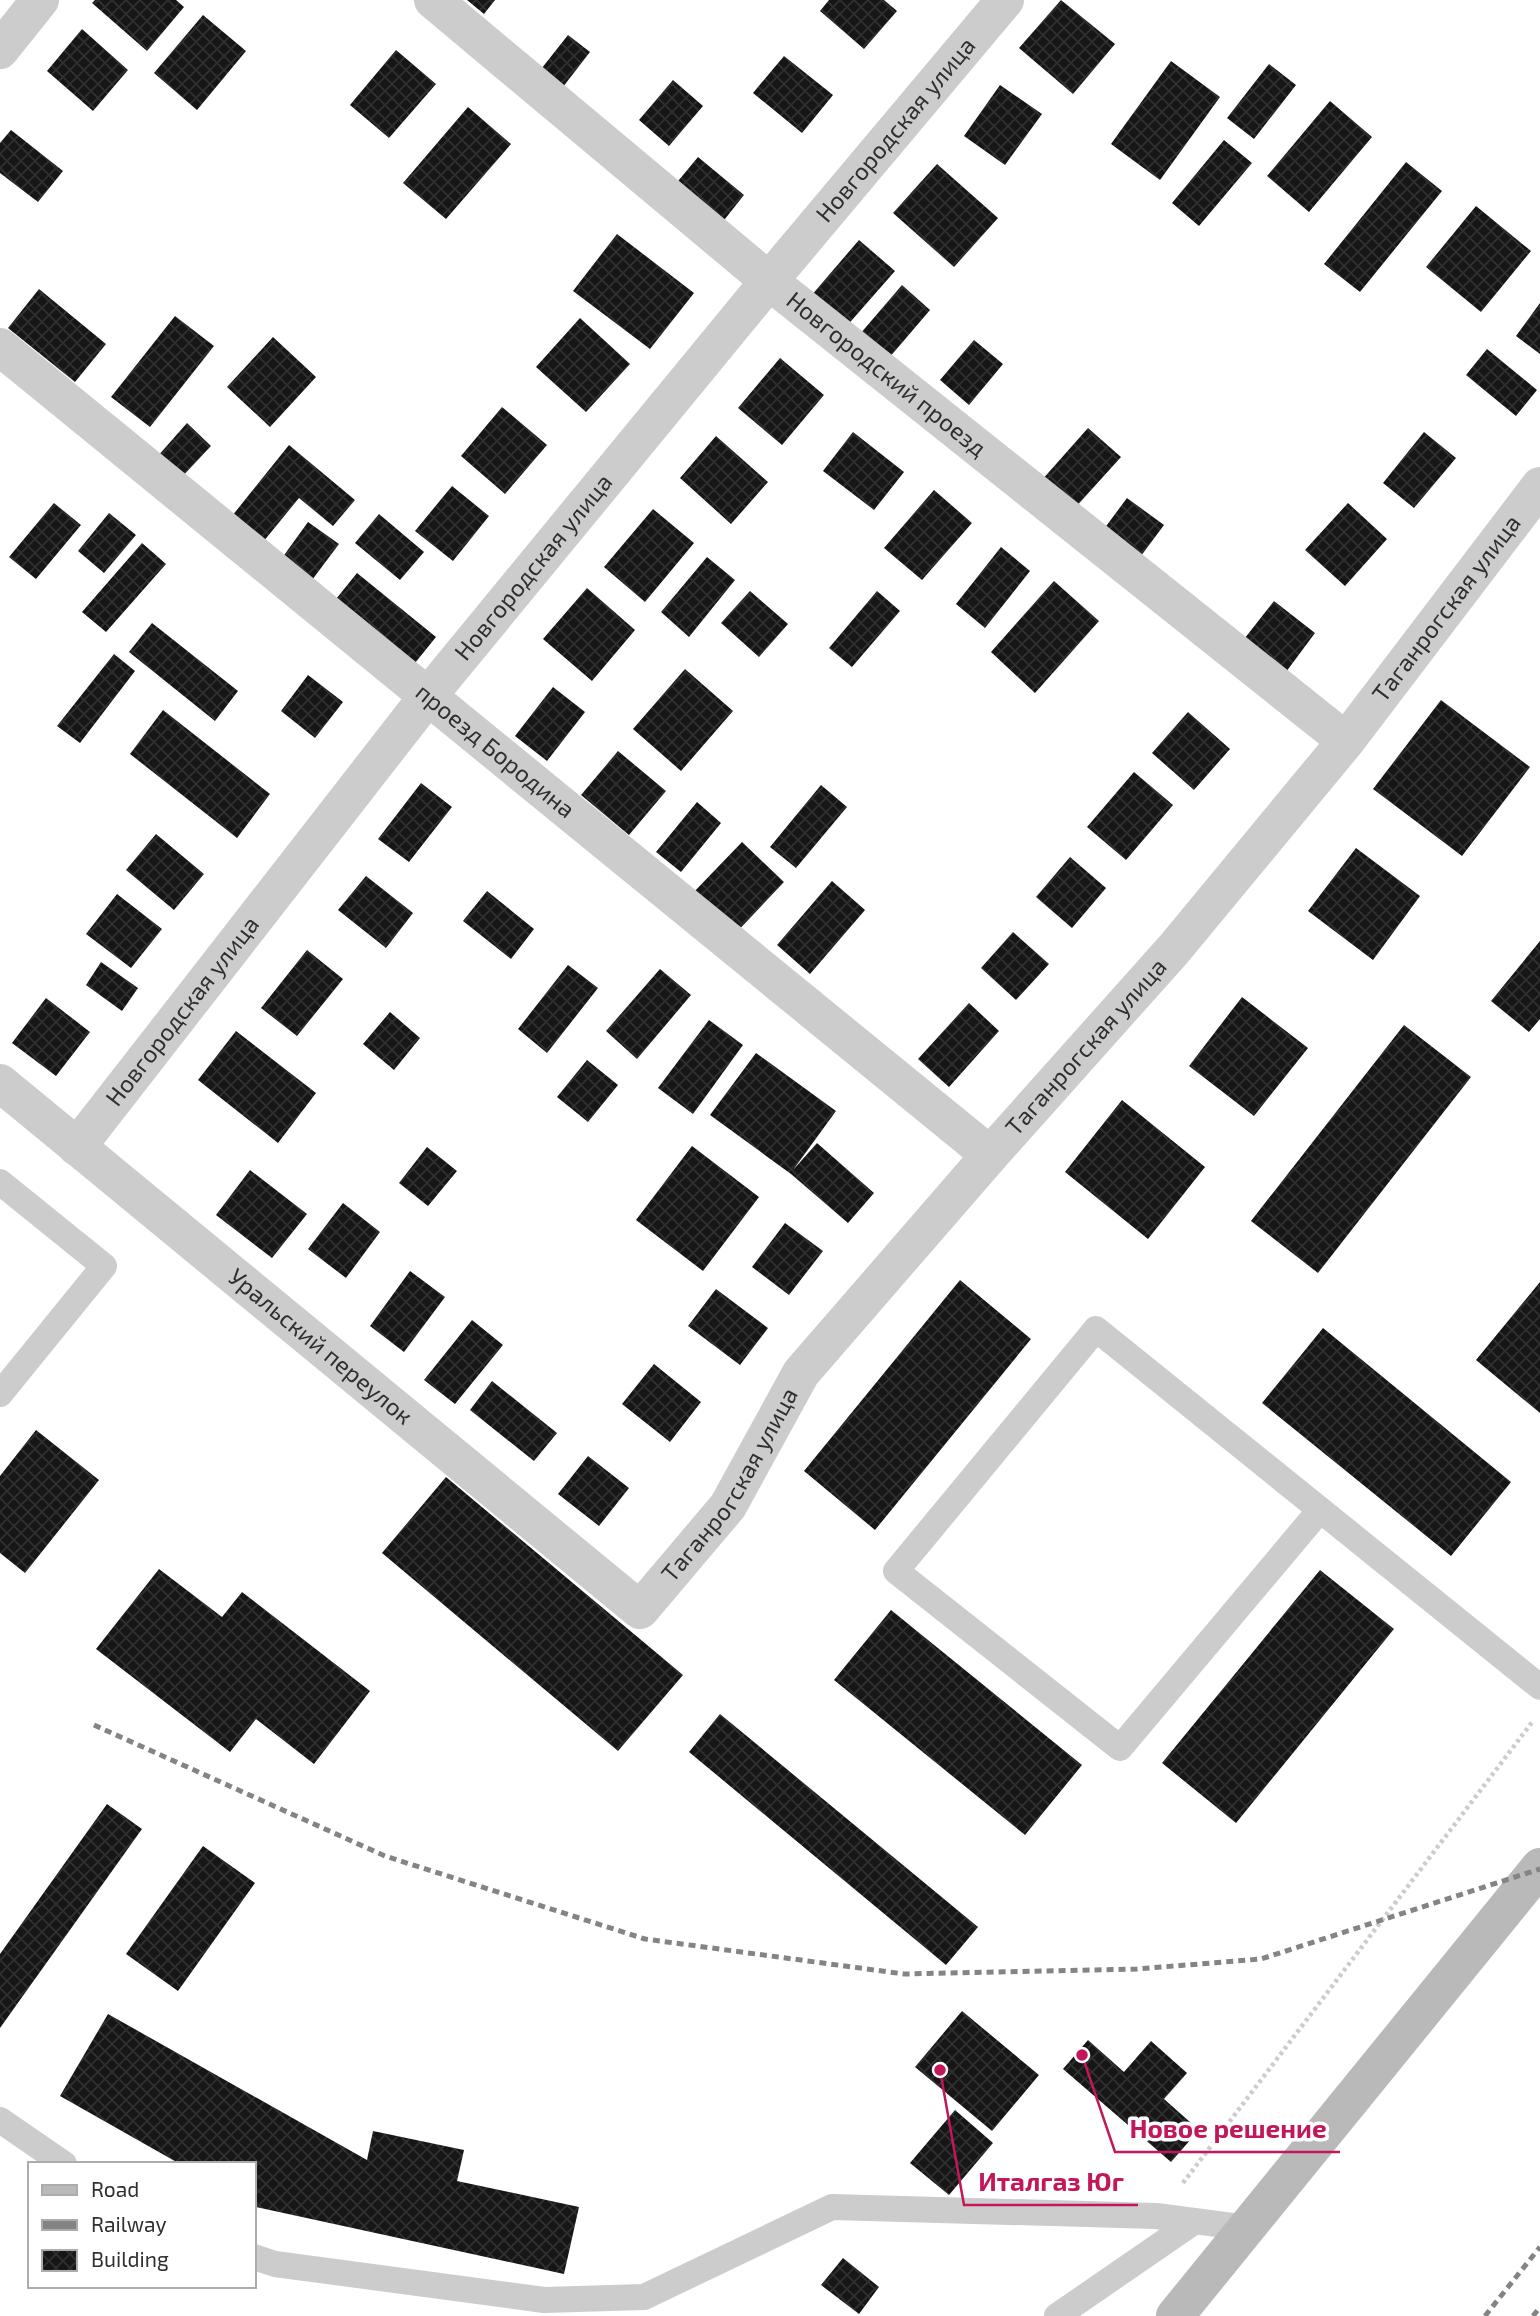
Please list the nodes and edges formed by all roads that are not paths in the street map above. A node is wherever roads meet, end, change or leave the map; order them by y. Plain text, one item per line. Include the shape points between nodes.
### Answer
1 (40, 0) edge
2 (433, 0) edge
3 (1004, 0) edge
4 (0, 50) edge
5 (769, 281) junction
6 (0, 347) edge
7 (1540, 486) edge
8 (428, 696) junction
9 (1346, 741) junction
10 (0, 1083) edge
11 (78, 1147) junction
12 (990, 1155) junction
13 (0, 1182) edge
14 (0, 1394) edge
15 (1320, 1510) junction
16 (640, 1610) joint
17 (1540, 1687) edge
18 (1540, 1867) edge
19 (0, 2120) edge
20 (61, 2162) edge
21 (1195, 2221) junction
22 (1248, 2228) junction
23 (256, 2258) edge
24 (1057, 2316) edge
25 (1175, 2316) edge

1 - 4 street
2 - 5 street, Новгородский проезд
3 - 5 street, Новгородская улица
5 - 8 street, Новгородская улица
5 - 9 street, Новгородский проезд
6 - 8 street, проезд Бородина
7 - 9 street, Таганрогская улица
8 - 11 street, Новгородская улица
8 - 12 street, проезд Бородина
9 - 12 street, Таганрогская улица via 1174,948
10 - 11 street, Уральский переулок
11 - 16 street, Уральский переулок
12 - 16 street, Таганрогская улица via 801,1373 728,1506
13 - 14 lane via 104,1266
15 - 15 lane via 1096,1329 896,1571 1120,1748
15 - 17 lane
18 - 22 main road
19 - 20 lane
21 - 22 lane
21 - 23 lane via 832,2207 644,2297 544,2301
21 - 24 lane
22 - 25 main road

